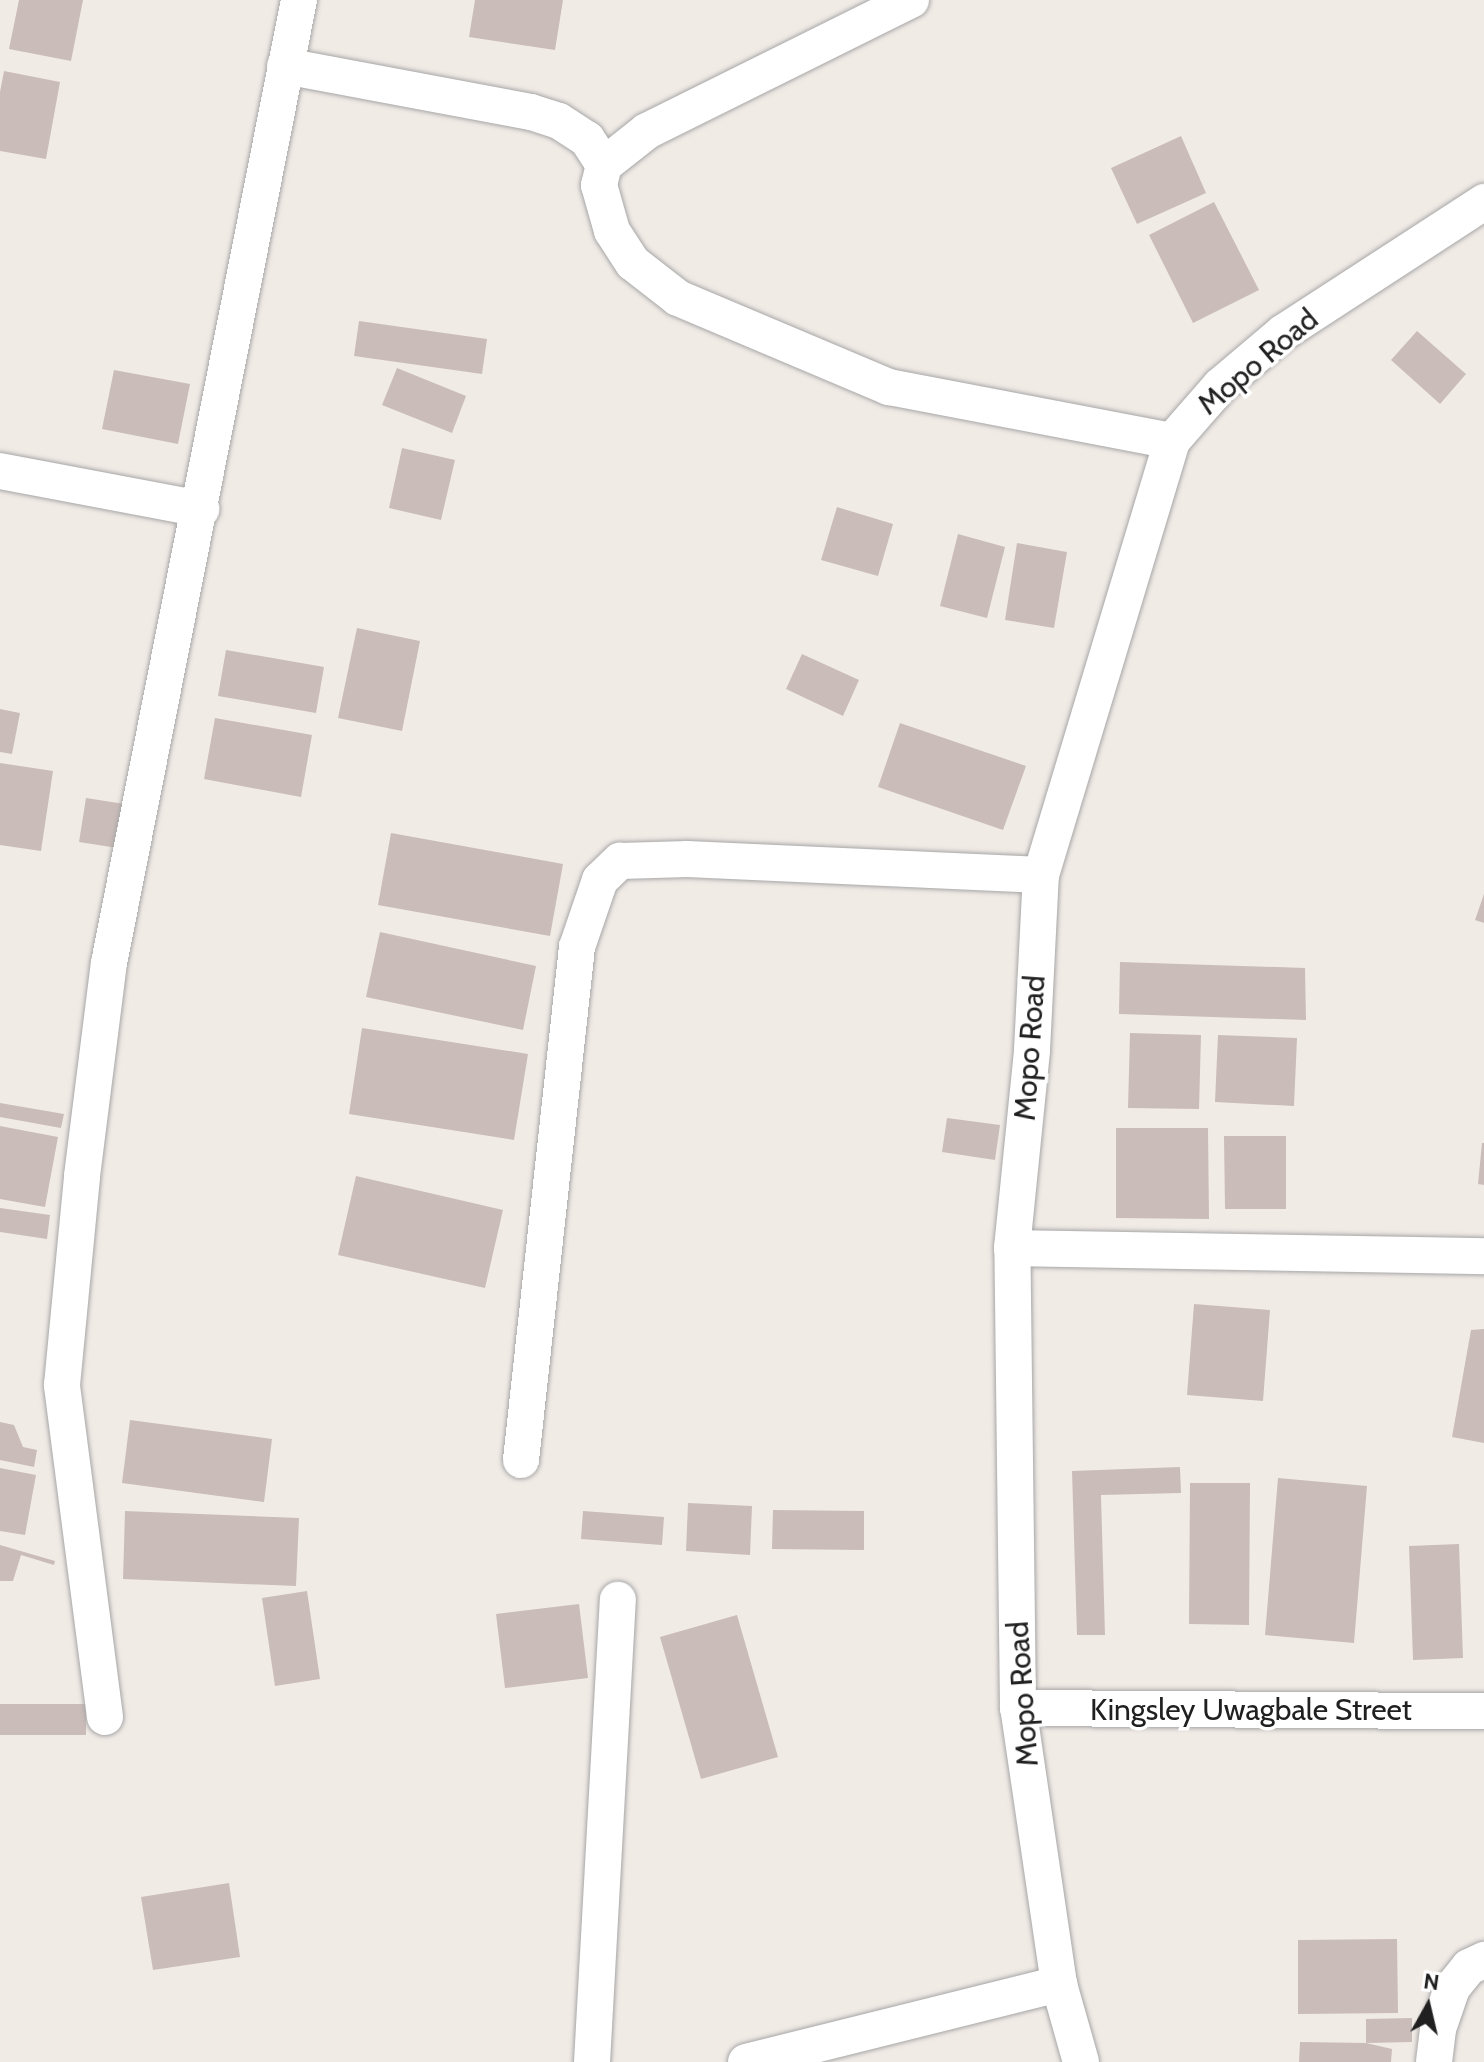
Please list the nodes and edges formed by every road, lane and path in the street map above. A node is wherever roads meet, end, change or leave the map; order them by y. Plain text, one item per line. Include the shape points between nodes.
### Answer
1 (299, 0) edge
2 (911, 0) edge
3 (285, 66) junction
4 (604, 165) junction
5 (1483, 204) edge
6 (1172, 441) junction
7 (0, 471) edge
8 (201, 509) junction
9 (1041, 875) junction
10 (1012, 1248) junction
11 (1484, 1256) edge
12 (521, 1460) dead end
13 (618, 1600) dead end
14 (1018, 1708) junction
15 (1484, 1711) edge
16 (105, 1717) dead end
17 (1484, 1960) edge
18 (1059, 1984) junction
19 (592, 2062) edge
20 (746, 2062) edge
21 (1081, 2062) edge
22 (1434, 2062) edge

1 - 3 street
2 - 4 street via 647,131
3 - 4 street via 531,112 559,121 587,139
3 - 8 street
4 - 6 street via 599,185 612,231 633,263 678,298 889,387
5 - 6 street, Mopo Road via 1284,332 1220,386
6 - 9 street, Mopo Road
7 - 8 street
8 - 16 street via 109,963 62,1385
9 - 10 street, Mopo Road via 1032,1050
9 - 12 street via 688,859 620,861 600,880 577,947
10 - 11 street
10 - 14 street, Mopo Road
13 - 19 street
14 - 15 street, Kingsley Uwagbale Street
14 - 18 street, Mopo Road
17 - 22 street via 1469,1967 1452,1988
18 - 20 street
18 - 21 street, Mopo Road

